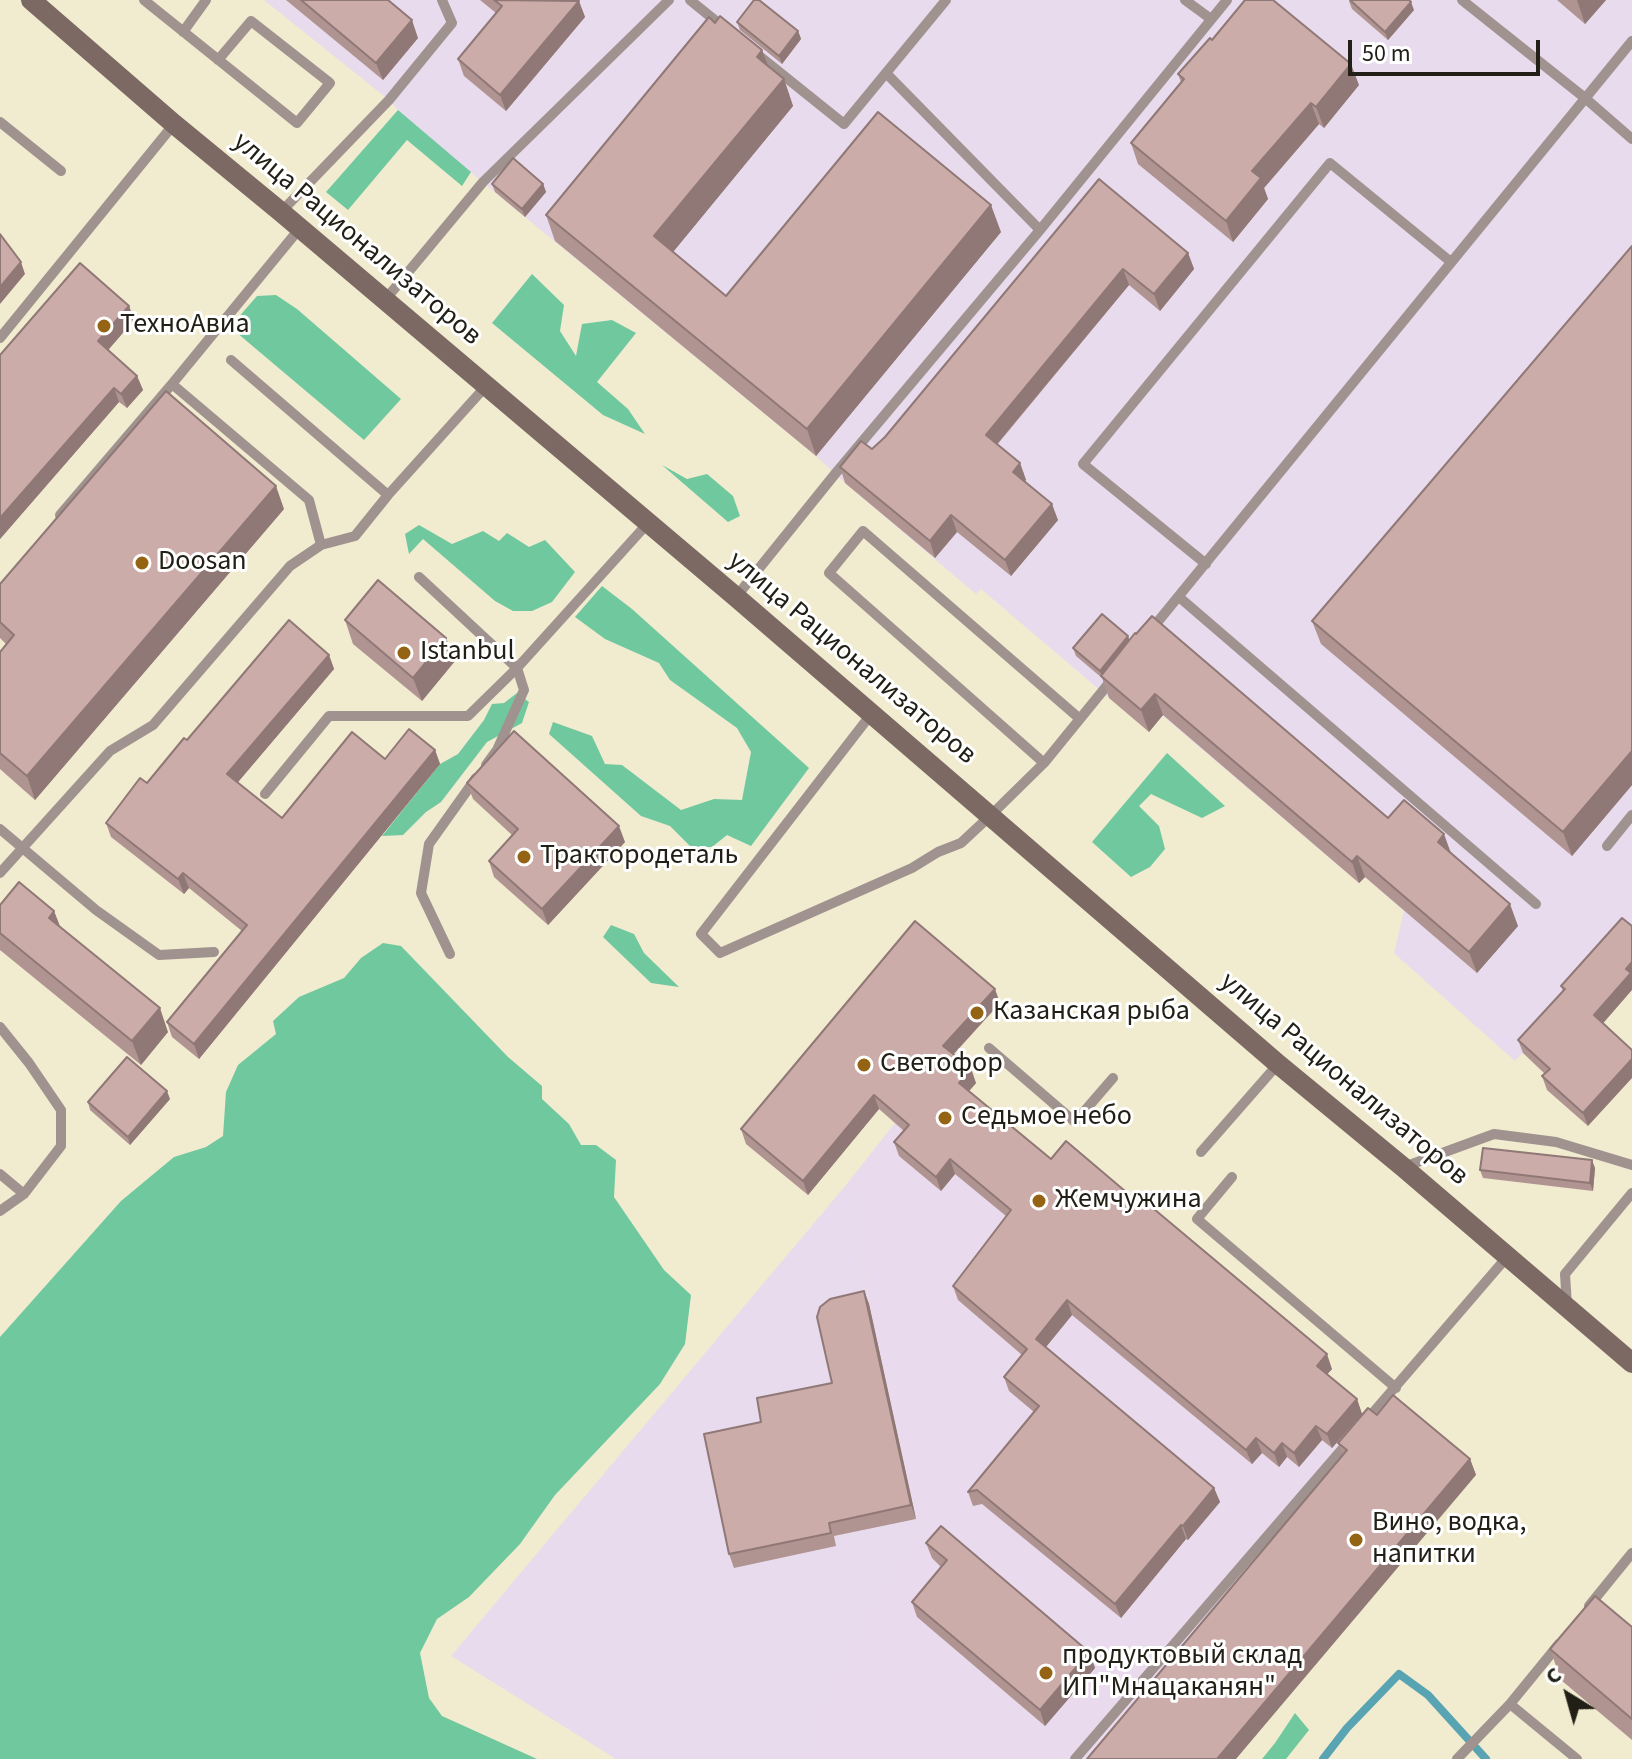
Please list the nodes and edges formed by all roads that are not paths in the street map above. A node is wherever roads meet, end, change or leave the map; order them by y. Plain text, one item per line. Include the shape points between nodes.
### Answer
1 (31, 0) edge
2 (144, 0) edge
3 (206, 0) edge
4 (442, 0) edge
5 (669, 0) edge
6 (690, 0) edge
7 (946, 0) edge
8 (1185, 0) edge
9 (1227, 0) edge
10 (1462, 0) edge
11 (1211, 19) junction
12 (183, 32) junction
13 (737, 38) edge
14 (1632, 41) edge
15 (749, 48) edge
16 (218, 60) junction
17 (886, 73) junction
18 (1585, 98) junction
19 (0, 122) edge
20 (174, 124) junction
21 (1632, 139) edge
22 (61, 171) dead end
23 (281, 212) junction
24 (300, 228) junction
25 (1040, 230) junction
26 (1451, 262) junction
27 (385, 300) junction
28 (0, 338) edge
29 (231, 360) dead end
30 (172, 384) junction
31 (486, 386) junction
32 (388, 495) junction
33 (648, 523) junction
34 (51, 525) edge
35 (321, 545) junction
36 (1206, 564) junction
37 (419, 577) dead end
38 (736, 597) junction
39 (1179, 597) junction
40 (1139, 644) edge
41 (517, 668) junction
42 (1120, 668) edge
43 (872, 713) junction
44 (1080, 719) junction
45 (1044, 763) junction
46 (265, 794) dead end
47 (991, 815) junction
48 (1632, 815) edge
49 (0, 829) edge
50 (1607, 846) dead end
51 (22, 849) junction
52 (0, 862) edge
53 (0, 873) edge
54 (1536, 904) dead end
55 (214, 952) dead end
56 (450, 954) dead end
57 (0, 1027) edge
58 (989, 1048) dead end
59 (1278, 1064) junction
60 (1113, 1078) dead end
61 (1201, 1152) dead end
62 (1632, 1165) edge
63 (1403, 1167) junction
64 (0, 1174) edge
65 (1232, 1177) dead end
66 (1632, 1193) edge
67 (24, 1194) junction
68 (0, 1211) edge
69 (1507, 1257) junction
70 (1567, 1308) junction
71 (1632, 1363) edge
72 (1396, 1388) junction
73 (1632, 1553) edge
74 (1628, 1568) edge
75 (1585, 1611) edge
76 (1566, 1634) edge
77 (1510, 1704) junction
78 (1075, 1759) edge
79 (1457, 1759) edge
80 (1577, 1759) edge

1 - 20 main road, улица Рационализаторов
2 - 12 lane
3 - 12 lane
4 - 23 lane via 452,23 389,100
5 - 27 lane via 483,182
6 - 13 lane
7 - 17 lane
8 - 11 lane
9 - 11 lane
10 - 18 lane
11 - 25 lane
12 - 16 lane
14 - 18 lane
15 - 17 lane via 844,124
16 - 16 lane via 251,21 330,83 297,123
17 - 25 lane
18 - 21 lane
18 - 26 lane
19 - 22 lane
20 - 23 main road, улица Рационализаторов
20 - 28 lane
23 - 24 main road, улица Рационализаторов
24 - 27 main road, улица Рационализаторов
24 - 30 lane
25 - 38 lane
26 - 36 lane
26 - 36 lane via 1330,163 1083,464
27 - 31 main road, улица Рационализаторов
29 - 32 lane
30 - 34 lane
30 - 35 lane via 309,500
31 - 32 lane
31 - 33 main road, улица Рационализаторов
32 - 35 lane via 355,536
33 - 38 main road, улица Рационализаторов
33 - 41 lane
35 - 51 lane via 290,566 153,725 110,751
36 - 39 lane
37 - 41 lane
38 - 43 main road, улица Рационализаторов
39 - 40 lane
39 - 54 lane
41 - 46 lane via 468,716 329,716
41 - 56 lane via 524,690 497,750 429,844 421,893
42 - 44 lane
43 - 47 main road, улица Рационализаторов
43 - 47 lane via 701,934 720,953 912,868 961,843
44 - 45 lane
44 - 45 lane via 863,531 829,573
45 - 47 lane
47 - 59 main road, улица Рационализаторов
48 - 50 lane
49 - 51 lane
51 - 52 lane
51 - 53 lane
51 - 55 lane via 159,955
57 - 67 lane via 61,1110 61,1146
58 - 60 lane via 1075,1122
59 - 61 lane
59 - 63 main road, улица Рационализаторов
62 - 63 lane via 1556,1142 1494,1134
63 - 69 main road, улица Рационализаторов
64 - 67 lane
65 - 72 lane via 1197,1219
66 - 70 lane via 1565,1274
67 - 68 lane
69 - 70 main road, улица Рационализаторов
69 - 72 lane
70 - 71 main road, улица Рационализаторов
72 - 78 lane
73 - 74 lane
74 - 75 lane
76 - 77 lane
77 - 79 lane
77 - 80 lane

